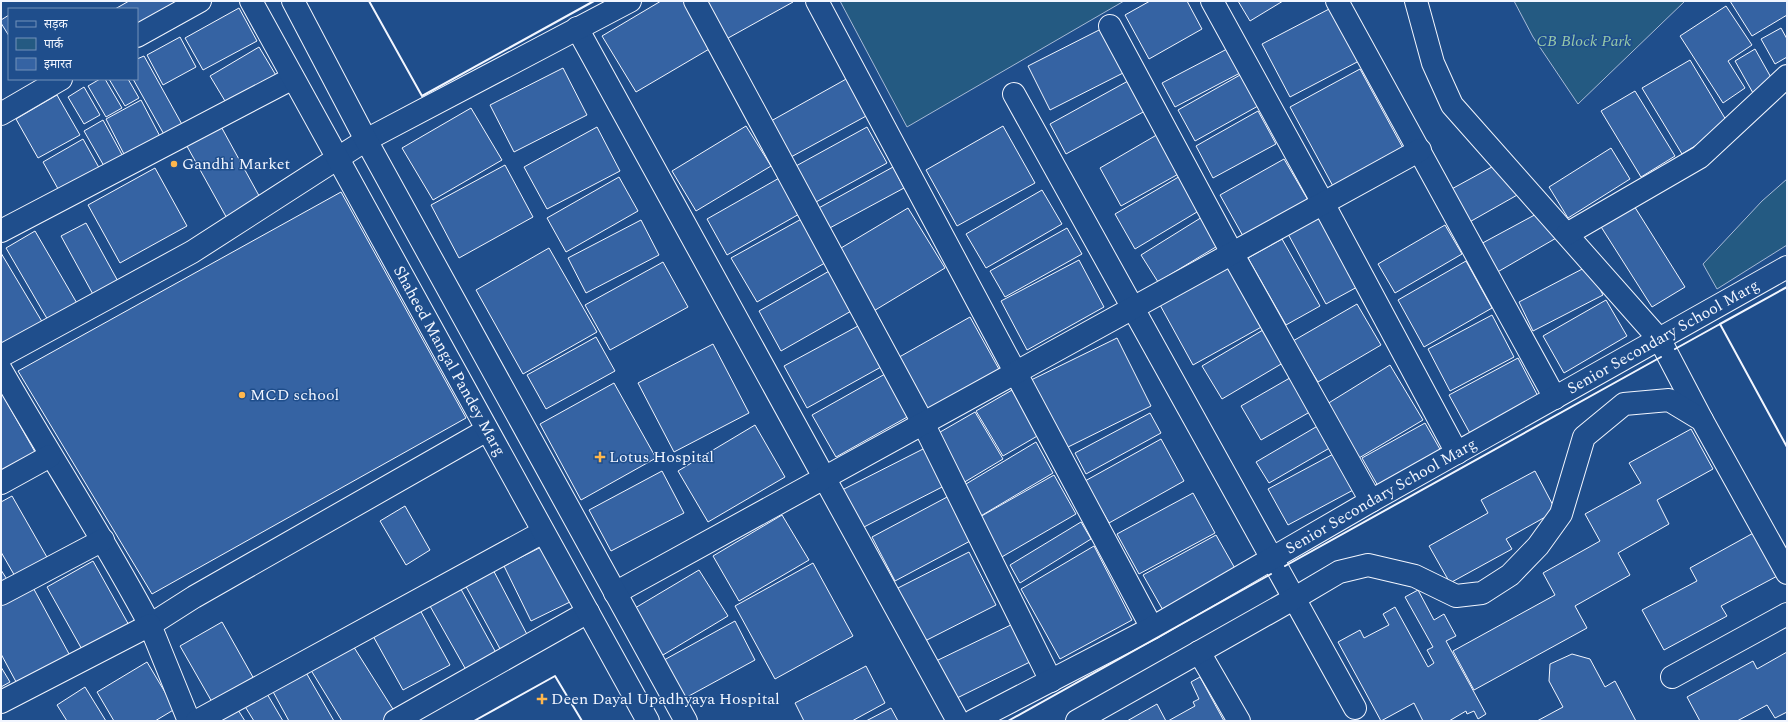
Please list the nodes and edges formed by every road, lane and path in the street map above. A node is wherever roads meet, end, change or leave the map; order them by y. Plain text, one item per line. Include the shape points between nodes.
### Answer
1 (200, 1) edge
2 (251, 1) edge
3 (293, 1) edge
4 (630, 1) edge
5 (695, 1) edge
6 (817, 1) edge
7 (1212, 1) edge
8 (1337, 1) edge
9 (1416, 1) edge
10 (1110, 26) dead end
11 (577, 28) junction
12 (138, 35) edge
13 (1787, 76) edge
14 (293, 78) junction
15 (59, 80) edge
16 (1014, 94) dead end
17 (1, 114) edge
18 (366, 140) junction
19 (1420, 150) junction
20 (337, 157) junction
21 (1323, 203) junction
22 (1, 231) edge
23 (1567, 234) junction
24 (1232, 253) junction
25 (1787, 267) edge
26 (1133, 308) junction
27 (1660, 340) junction
28 (1, 356) edge
29 (1, 370) edge
30 (1014, 373) junction
31 (1555, 398) junction
32 (1702, 420) junction
33 (923, 423) junction
34 (487, 430) junction
35 (1457, 453) junction
36 (50, 456) junction
37 (824, 478) junction
38 (1, 483) edge
39 (1371, 501) junction
40 (543, 532) junction
41 (103, 540) junction
42 (1272, 560) junction
43 (1787, 574) edge
44 (615, 593) junction
45 (1, 594) edge
46 (1296, 598) junction
47 (588, 612) junction
48 (1787, 614) edge
49 (150, 625) junction
50 (1152, 628) junction
51 (1199, 652) junction
52 (1672, 677) dead end
53 (1051, 681) junction
54 (1, 702) edge
55 (1355, 708) dead end
56 (189, 721) edge
57 (196, 721) edge
58 (395, 721) edge
59 (648, 721) edge
60 (686, 721) edge
61 (958, 721) edge
62 (973, 721) edge
63 (1077, 721) edge
64 (1239, 721) edge

1 - 12 street
2 - 14 street, Shaheed Mangal Pandey Marg
3 - 18 street, Shaheed Mangal Pandey Marg
4 - 11 street
5 - 33 street
6 - 30 street
7 - 21 street
8 - 19 street
9 - 23 street via 1433,63 1452,105
10 - 24 street
11 - 18 street
11 - 37 street
13 - 23 street via 1700,157
14 - 20 street, Shaheed Mangal Pandey Marg
14 - 22 street
15 - 17 street
16 - 26 street
18 - 20 street
18 - 44 street, Shaheed Mangal Pandey Marg
19 - 21 street
19 - 31 street
20 - 28 street via 192,252
20 - 34 street, Shaheed Mangal Pandey Marg
21 - 24 street
21 - 35 street
23 - 27 street
24 - 26 street
24 - 39 street
25 - 27 street, Senior Secondary School Marg
26 - 30 street
26 - 42 street
27 - 31 street, Senior Secondary School Marg
27 - 32 street
29 - 36 street
30 - 33 street
30 - 50 street
31 - 35 street, Senior Secondary School Marg
32 - 43 street
32 - 46 street via 1669,400 1624,404 1584,437 1561,514 1538,546 1510,575 1482,592 1456,596 1415,576 1368,566 1339,572
33 - 37 street
33 - 53 street
34 - 40 street, Shaheed Mangal Pandey Marg
34 - 49 street
35 - 39 street, Senior Secondary School Marg
36 - 38 street
36 - 41 street
37 - 44 street
37 - 61 street
39 - 42 street, Senior Secondary School Marg
40 - 47 street, Shaheed Mangal Pandey Marg
40 - 57 street
41 - 45 street
41 - 49 street
42 - 46 street
42 - 50 street, Senior Secondary School Marg
44 - 60 street, Shaheed Mangal Pandey Marg
46 - 51 street
46 - 55 street
47 - 58 street
47 - 59 street, Shaheed Mangal Pandey Marg
48 - 52 street
49 - 54 street
49 - 56 street
50 - 53 street, Senior Secondary School Marg
51 - 63 street
51 - 64 street
53 - 62 street, Senior Secondary School Marg

